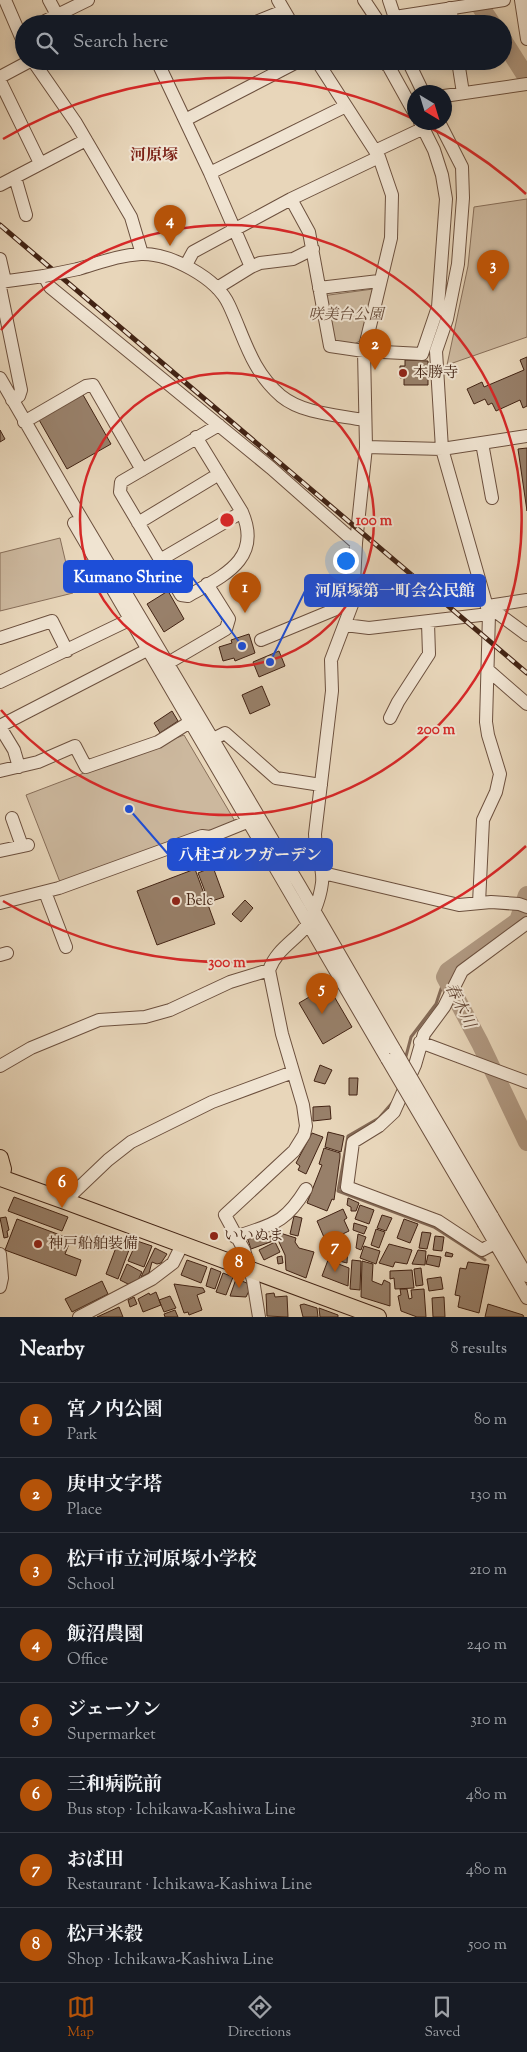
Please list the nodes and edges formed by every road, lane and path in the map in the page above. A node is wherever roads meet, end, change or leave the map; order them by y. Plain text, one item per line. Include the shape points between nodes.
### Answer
1 (5, 0) edge
2 (49, 0) edge
3 (88, 0) edge
4 (364, 0) edge
5 (389, 0) edge
6 (504, 0) edge
7 (521, 0) edge
8 (281, 6) edge
9 (450, 8) junction
10 (57, 15) joint
11 (266, 15) edge
12 (374, 15) edge
13 (394, 15) edge
14 (418, 15) edge
15 (451, 15) edge
16 (15, 22) edge
17 (527, 39) edge
18 (15, 70) edge
19 (38, 70) edge
20 (161, 70) edge
21 (282, 70) edge
22 (323, 70) edge
23 (391, 70) edge
24 (412, 70) edge
25 (459, 70) edge
26 (0, 77) edge
27 (0, 82) edge
28 (524, 84) edge
29 (420, 85) edge
30 (463, 93) junction
31 (452, 95) edge
32 (407, 99) edge
33 (346, 106) junction
34 (185, 120) junction
35 (416, 130) edge
36 (424, 130) edge
37 (443, 130) edge
38 (86, 140) junction
39 (377, 154) junction
40 (40, 163) junction
41 (210, 173) junction
42 (15, 177) junction
43 (0, 185) edge
44 (291, 200) junction
45 (26, 215) dead end
46 (235, 230) junction
47 (314, 249) junction
48 (142, 254) junction
49 (0, 259) edge
50 (186, 265) junction
51 (251, 267) junction
52 (44, 276) junction
53 (379, 280) junction
54 (2, 283) edge
55 (216, 288) junction
56 (319, 288) junction
57 (364, 351) junction
58 (0, 378) edge
59 (0, 392) edge
60 (12, 400) junction
61 (364, 420) junction
62 (24, 422) junction
63 (219, 425) junction
64 (527, 436) edge
65 (196, 438) junction
66 (482, 443) junction
67 (366, 447) junction
68 (442, 449) junction
69 (142, 470) junction
70 (219, 474) junction
71 (492, 498) dead end
72 (242, 512) junction
73 (138, 523) junction
74 (356, 544) junction
75 (160, 560) junction
76 (208, 584) junction
77 (527, 600) edge
78 (353, 602) junction
79 (488, 610) junction
80 (129, 620) junction
81 (428, 623) junction
82 (345, 625) junction
83 (527, 635) edge
84 (0, 638) edge
85 (261, 640) dead end
86 (147, 650) junction
87 (67, 651) junction
88 (168, 663) junction
89 (488, 670) junction
90 (0, 682) edge
91 (527, 704) edge
92 (390, 718) dead end
93 (190, 722) junction
94 (0, 726) edge
95 (213, 739) junction
96 (19, 767) junction
97 (0, 771) edge
98 (321, 785) junction
99 (12, 818) dead end
100 (247, 822) junction
101 (0, 851) edge
102 (323, 873) junction
103 (45, 892) junction
104 (0, 903) edge
105 (479, 903) junction
106 (523, 905) edge
107 (314, 910) junction
108 (527, 923) edge
109 (308, 924) junction
110 (66, 947) dead end
111 (269, 970) junction
112 (420, 1042) junction
113 (391, 1054) junction
114 (0, 1066) edge
115 (293, 1072) junction
116 (527, 1082) edge
117 (0, 1158) edge
118 (0, 1180) edge
119 (306, 1190) dead end
120 (65, 1201) junction
121 (488, 1220) junction
122 (235, 1237) junction
123 (495, 1243) junction
124 (182, 1245) junction
125 (0, 1254) edge
126 (250, 1270) junction
127 (527, 1275) edge
128 (0, 1287) edge
129 (527, 1298) edge
130 (79, 1317) edge
131 (259, 1317) edge
132 (378, 1317) edge

1 - 16 street
2 - 10 street
3 - 10 street
4 - 12 street
5 - 13 street
6 - 9 street
7 - 17 street
8 - 11 street
9 - 14 street
9 - 15 street
18 - 26 street
19 - 38 street
20 - 34 street
21 - 34 street
22 - 33 street
23 - 32 street
24 - 29 street
25 - 30 street
27 - 40 street
28 - 30 street
30 - 31 street
33 - 39 street
33 - 41 street
34 - 41 street
35 - 39 street
36 - 57 street via 442,175 446,199 438,307 422,354
37 - 68 street via 462,167 463,198 458,264 447,319 436,351
38 - 40 street
38 - 48 street via 131,217
39 - 44 street
39 - 53 street via 392,195 391,238
40 - 42 street
41 - 46 street
42 - 43 street
42 - 45 street
44 - 46 street
44 - 47 street via 310,232
46 - 50 street via 193,252
46 - 51 street
47 - 51 street via 293,260
47 - 56 street
48 - 50 street
48 - 52 street, bridge
49 - 54 street
50 - 55 street
51 - 55 street
52 - 54 street
52 - 63 street via 58,293
53 - 56 street
53 - 57 street
54 - 60 street via 21,390 19,396
55 - 61 street via 228,302 259,374 283,397 305,408
56 - 57 street via 330,346
57 - 61 street
58 - 60 street
59 - 80 street
60 - 62 street
61 - 67 street
62 - 69 street via 92,385
62 - 88 street
63 - 65 street
63 - 74 street
64 - 66 street
65 - 69 street
65 - 70 street
66 - 68 street
66 - 71 street
67 - 68 street
67 - 74 street
68 - 79 street
69 - 73 street via 121,482 119,487
70 - 72 street
70 - 73 street
72 - 75 street
72 - 76 street via 248,530 246,550 236,566
73 - 75 street
74 - 78 street
75 - 76 street via 181,595 188,596
76 - 88 street via 229,619 229,625 226,630
77 - 79 street
78 - 82 street
78 - 85 street
79 - 81 street
79 - 83 street
79 - 89 street
80 - 86 street
80 - 87 street
81 - 82 street via 370,628
81 - 92 street via 429,654
82 - 98 street via 331,660 332,691
84 - 87 street via 52,621
86 - 93 street
86 - 94 street
87 - 90 street
88 - 95 street
89 - 91 street
89 - 105 street via 488,735 500,774 483,820
93 - 96 street via 158,742 86,767 75,746
93 - 100 street
94 - 96 street via 14,750
95 - 98 street via 225,733 276,778
95 - 107 street
96 - 97 street
98 - 102 street via 315,845
99 - 101 street via 25,845
100 - 103 street
100 - 109 street
102 - 105 street via 459,905
102 - 107 street via 321,893
103 - 104 street
103 - 110 street
105 - 106 street
107 - 109 street
107 - 113 street
108 - 112 street via 472,963 458,978
109 - 111 street via 282,948
109 - 113 street
111 - 114 street via 230,982 170,1010 145,1017 99,1020 31,1048
111 - 115 street
112 - 116 street
112 - 123 street via 415,1065 394,1112 353,1142 346,1187 438,1221 482,1250
113 - 121 street, bridge
115 - 120 street via 212,1102 132,1142
115 - 122 street via 304,1111 304,1135 294,1151 225,1215
117 - 118 main road via 3,1169
118 - 120 main road
119 - 122 street via 276,1223
120 - 124 main road
121 - 123 street
121 - 127 street
122 - 126 street via 244,1250
123 - 129 street
124 - 126 main road
124 - 130 street via 173,1262 152,1280
125 - 128 street
126 - 131 street
126 - 132 main road

